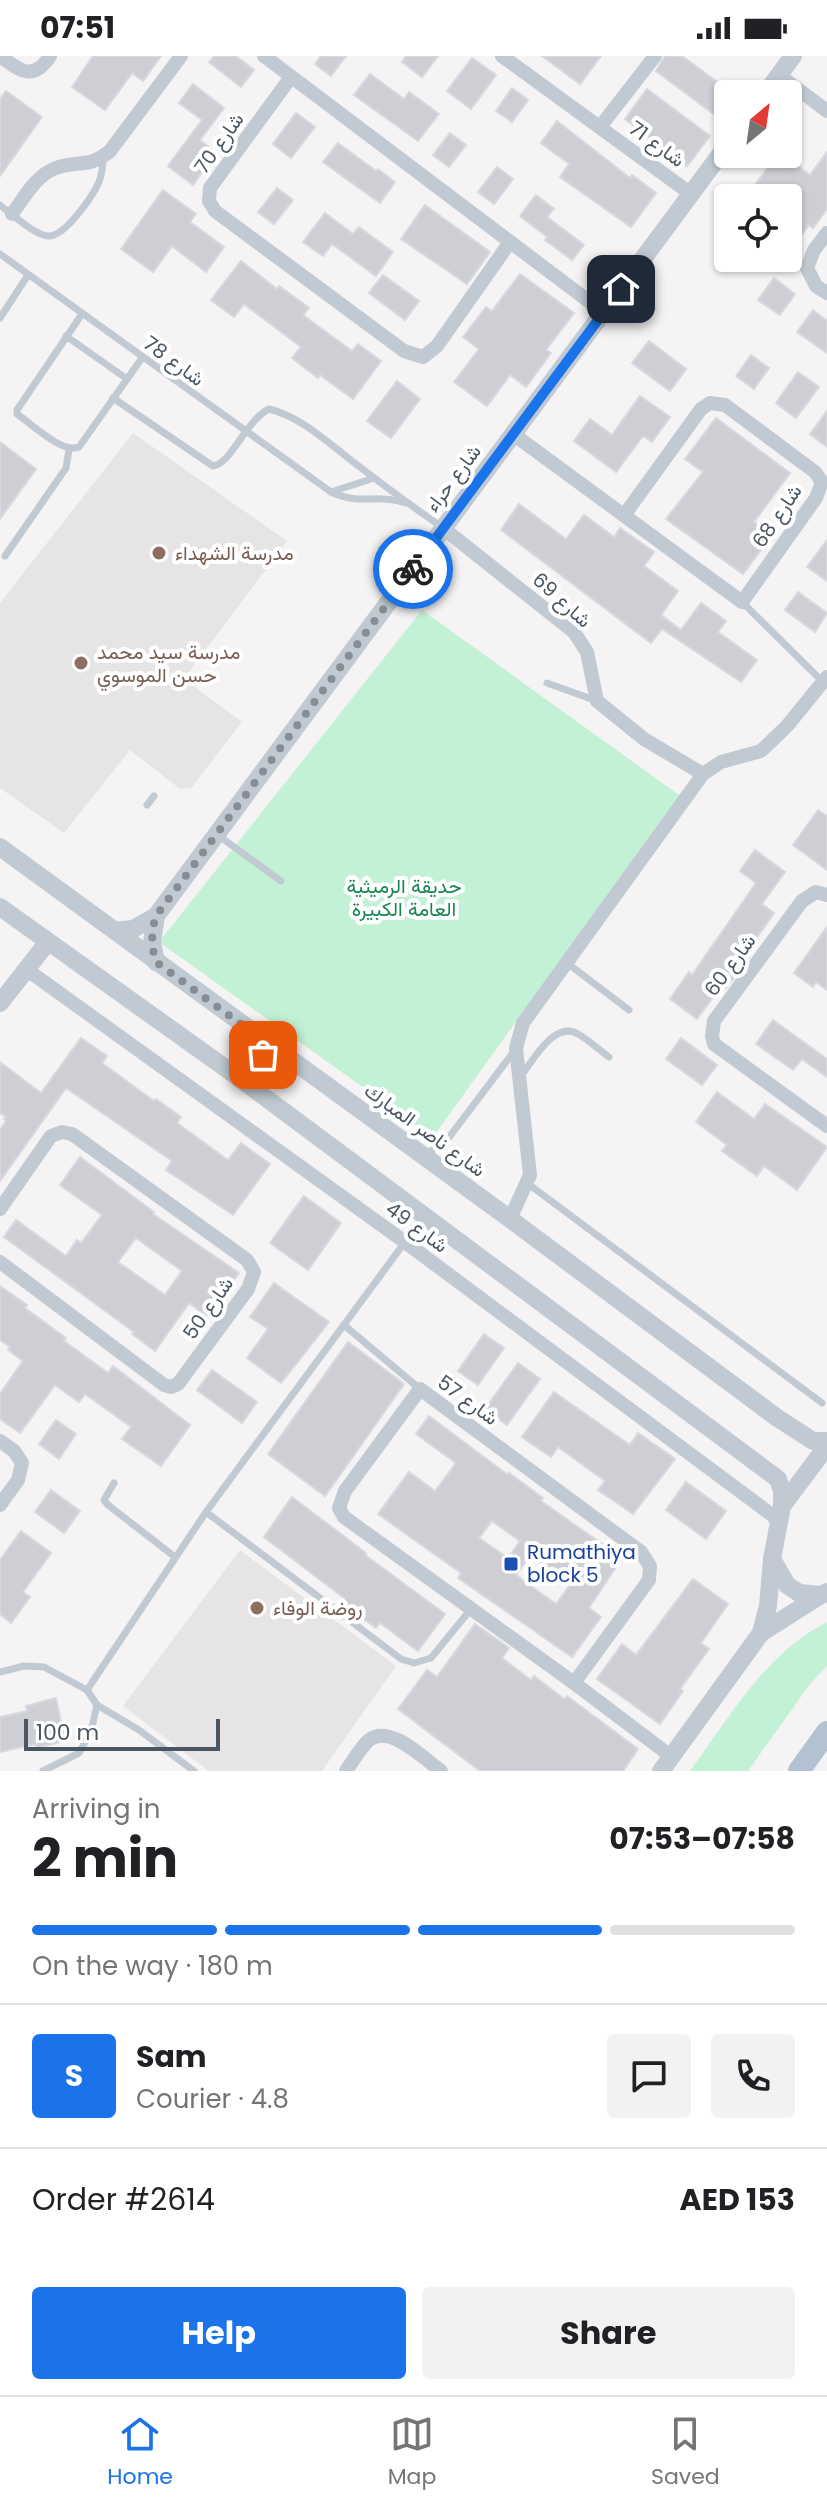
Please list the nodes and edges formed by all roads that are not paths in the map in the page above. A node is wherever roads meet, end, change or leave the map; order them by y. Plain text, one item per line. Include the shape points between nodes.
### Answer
1 (0, 56) edge
2 (50, 56) edge
3 (181, 56) edge
4 (264, 56) edge
5 (502, 56) edge
6 (655, 56) edge
7 (793, 56) edge
8 (779, 75) junction
9 (291, 77) junction
10 (775, 80) edge
11 (827, 111) edge
12 (600, 127) junction
13 (103, 157) junction
14 (714, 163) edge
15 (691, 194) junction
16 (6, 209) edge
17 (827, 233) edge
18 (510, 242) junction
19 (0, 254) edge
20 (28, 275) junction
21 (827, 293) edge
22 (603, 312) junction
23 (82, 314) junction
24 (0, 318) edge
25 (66, 336) junction
26 (142, 358) junction
27 (127, 379) junction
28 (113, 398) junction
29 (244, 432) junction
30 (513, 434) junction
31 (69, 450) junction
32 (374, 478) junction
33 (824, 482) edge
34 (331, 492) junction
35 (406, 503) junction
36 (625, 514) junction
37 (443, 528) junction
38 (5, 556) dead end
39 (742, 602) junction
40 (825, 679) edge
41 (547, 683) dead end
42 (597, 701) junction
43 (703, 774) junction
44 (154, 796) dead end
45 (147, 805) dead end
46 (217, 834) junction
47 (0, 847) edge
48 (281, 881) dead end
49 (827, 895) edge
50 (0, 907) edge
51 (156, 916) junction
52 (115, 931) junction
53 (47, 943) junction
54 (156, 962) junction
55 (567, 963) junction
56 (26, 969) junction
57 (0, 1003) edge
58 (629, 1010) dead end
59 (264, 1041) junction
60 (516, 1048) junction
61 (609, 1057) dead end
62 (231, 1072) junction
63 (520, 1078) junction
64 (827, 1126) edge
65 (421, 1155) junction
66 (527, 1183) junction
67 (0, 1209) edge
68 (510, 1219) junction
69 (405, 1242) junction
70 (0, 1262) edge
71 (344, 1325) junction
72 (420, 1389) junction
73 (822, 1403) dead end
74 (0, 1441) edge
75 (827, 1444) edge
76 (114, 1483) dead end
77 (0, 1505) edge
78 (206, 1512) junction
79 (780, 1515) junction
80 (175, 1557) junction
81 (772, 1559) junction
82 (824, 1593) edge
83 (471, 1609) junction
84 (761, 1633) junction
85 (0, 1672) edge
86 (574, 1683) junction
87 (87, 1690) junction
88 (97, 1705) junction
89 (827, 1732) edge
90 (666, 1764) edge
91 (43, 1771) edge
92 (194, 1771) edge
93 (346, 1771) edge
94 (441, 1771) edge
95 (799, 1771) edge

1 - 2 street via 29,73 42,69
3 - 13 street
4 - 9 street
5 - 12 street, شارع 71
6 - 12 street, شارع 71
7 - 8 street
8 - 10 street
8 - 11 street
9 - 18 street
9 - 18 street, شارع 70 via 210,188 215,211 404,351 423,357 437,346
12 - 15 street, شارع 71
13 - 16 street via 53,169
13 - 16 lane via 96,187 61,233 43,235
14 - 15 street, شارع حراء
15 - 22 street, شارع حراء
17 - 21 street via 807,268 816,286
18 - 22 street
19 - 20 lane, شارع 78
20 - 23 lane, شارع 78
20 - 24 lane
22 - 30 street, شارع حراء
23 - 25 lane
23 - 26 lane, شارع 78
25 - 27 lane
25 - 31 lane via 17,414
26 - 27 lane
26 - 29 lane, شارع 78
27 - 28 lane
28 - 29 lane, شارع 78 via 213,466 223,463
28 - 31 lane via 79,447
29 - 32 lane, شارع 78 via 259,414 269,409 281,412
29 - 34 lane, شارع 78
30 - 36 street
30 - 37 street, شارع حراء
31 - 38 lane via 66,468
32 - 34 lane
32 - 35 lane, شارع 78
33 - 36 street, شارع 68 via 725,405 710,403
33 - 39 street, شارع 68
34 - 35 lane, شارع 78 via 359,501
35 - 37 lane, شارع 78
36 - 39 street
37 - 42 street, شارع 69 via 574,632 587,652
37 - 46 street, شارع حراء
39 - 40 lane
40 - 43 street via 761,751 721,762
41 - 42 lane
42 - 43 street via 644,739
43 - 55 street
44 - 45 lane
46 - 48 lane
46 - 51 street, شارع حراء
47 - 52 street, شارع ناصر المبارك
49 - 64 street, شارع 60 via 816,892 802,901 714,1021 712,1036 714,1044
50 - 53 street
51 - 52 street via 133,929
51 - 54 street
52 - 54 street, شارع ناصر المبارك
53 - 56 street
53 - 62 street
54 - 59 street, شارع ناصر المبارك
55 - 58 lane
55 - 60 street via 523,1023
56 - 57 street
56 - 69 street, شارع 49
59 - 62 street via 263,1055 250,1070
59 - 65 street, شارع ناصر المبارك
60 - 63 street
60 - 65 lane via 444,1144
61 - 63 lane via 577,1033 565,1031 554,1035
62 - 79 street via 778,1479
63 - 66 street via 530,1166
65 - 68 street, شارع ناصر المبارك
66 - 68 street
66 - 73 lane
67 - 70 street, شارع 50 via 51,1136 72,1134 247,1260 254,1272 248,1289 171,1387
68 - 75 street, شارع ناصر المبارك via 776,1417
69 - 71 lane
69 - 79 street, شارع 49 via 772,1515
71 - 72 lane
71 - 78 lane
72 - 83 street, شارع 57 via 345,1491 339,1508 344,1517
72 - 86 street, شارع 57 via 641,1552 650,1566 649,1580
74 - 77 street via 22,1463 18,1480
75 - 79 street
76 - 80 lane via 104,1496 108,1505
78 - 80 lane
78 - 83 lane via 401,1659 414,1663 431,1658
79 - 81 street
80 - 87 lane
81 - 82 street via 787,1585 799,1593
81 - 84 street
82 - 84 street
83 - 86 street, شارع 57
84 - 90 street
85 - 87 lane via 44,1667
86 - 90 street, شارع 57
87 - 88 lane
88 - 91 lane via 79,1753
88 - 92 lane
89 - 95 main road
93 - 94 street via 368,1741 380,1734 392,1735

